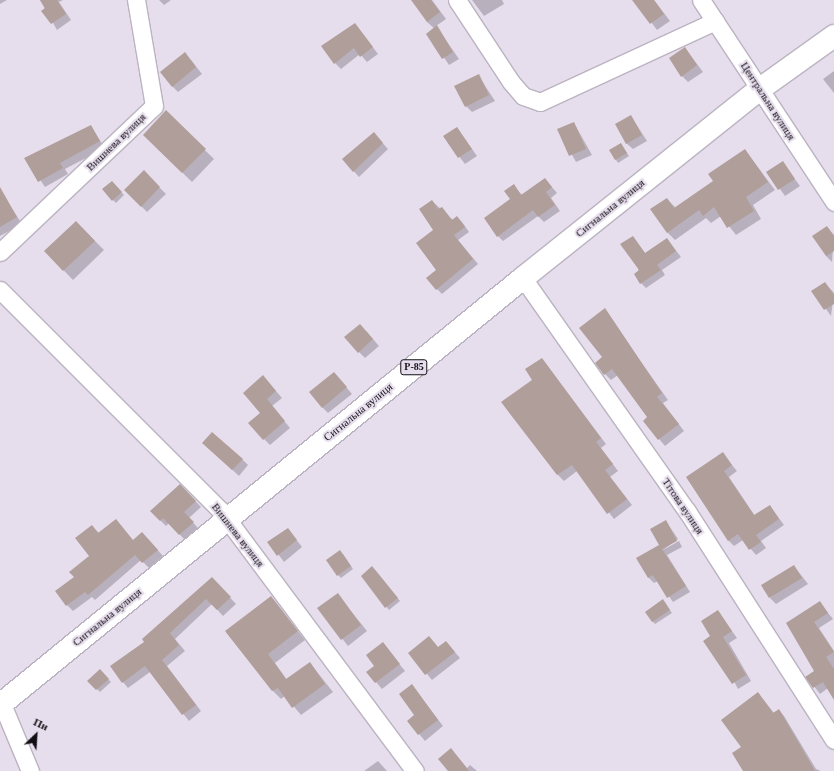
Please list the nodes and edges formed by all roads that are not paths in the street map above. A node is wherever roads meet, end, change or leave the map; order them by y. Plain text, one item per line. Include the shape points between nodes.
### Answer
1 (136, 0) edge
2 (457, 0) edge
3 (701, 0) edge
4 (715, 21) junction
5 (834, 36) edge
6 (760, 89) junction
7 (834, 202) edge
8 (0, 252) edge
9 (523, 278) junction
10 (0, 290) edge
11 (228, 519) junction
12 (1, 702) edge
13 (834, 740) edge
14 (30, 771) edge
15 (415, 771) edge

1 - 8 street, Вишнева вулиця via 154,106
2 - 4 street via 511,82 524,96 540,102
3 - 4 street, Центральна вулиця
4 - 6 street, Центральна вулиця
5 - 6 main road, Сигнальна вулиця / Р-85
6 - 7 street, Центральна вулиця
6 - 9 main road, Сигнальна вулиця / Р-85
9 - 11 main road, Сигнальна вулиця / Р-85
9 - 13 street, Тітова вулиця via 687,511
10 - 11 street, Вишнева вулиця
11 - 12 main road, Сигнальна вулиця / Р-85
11 - 15 street, Вишнева вулиця
12 - 14 street

